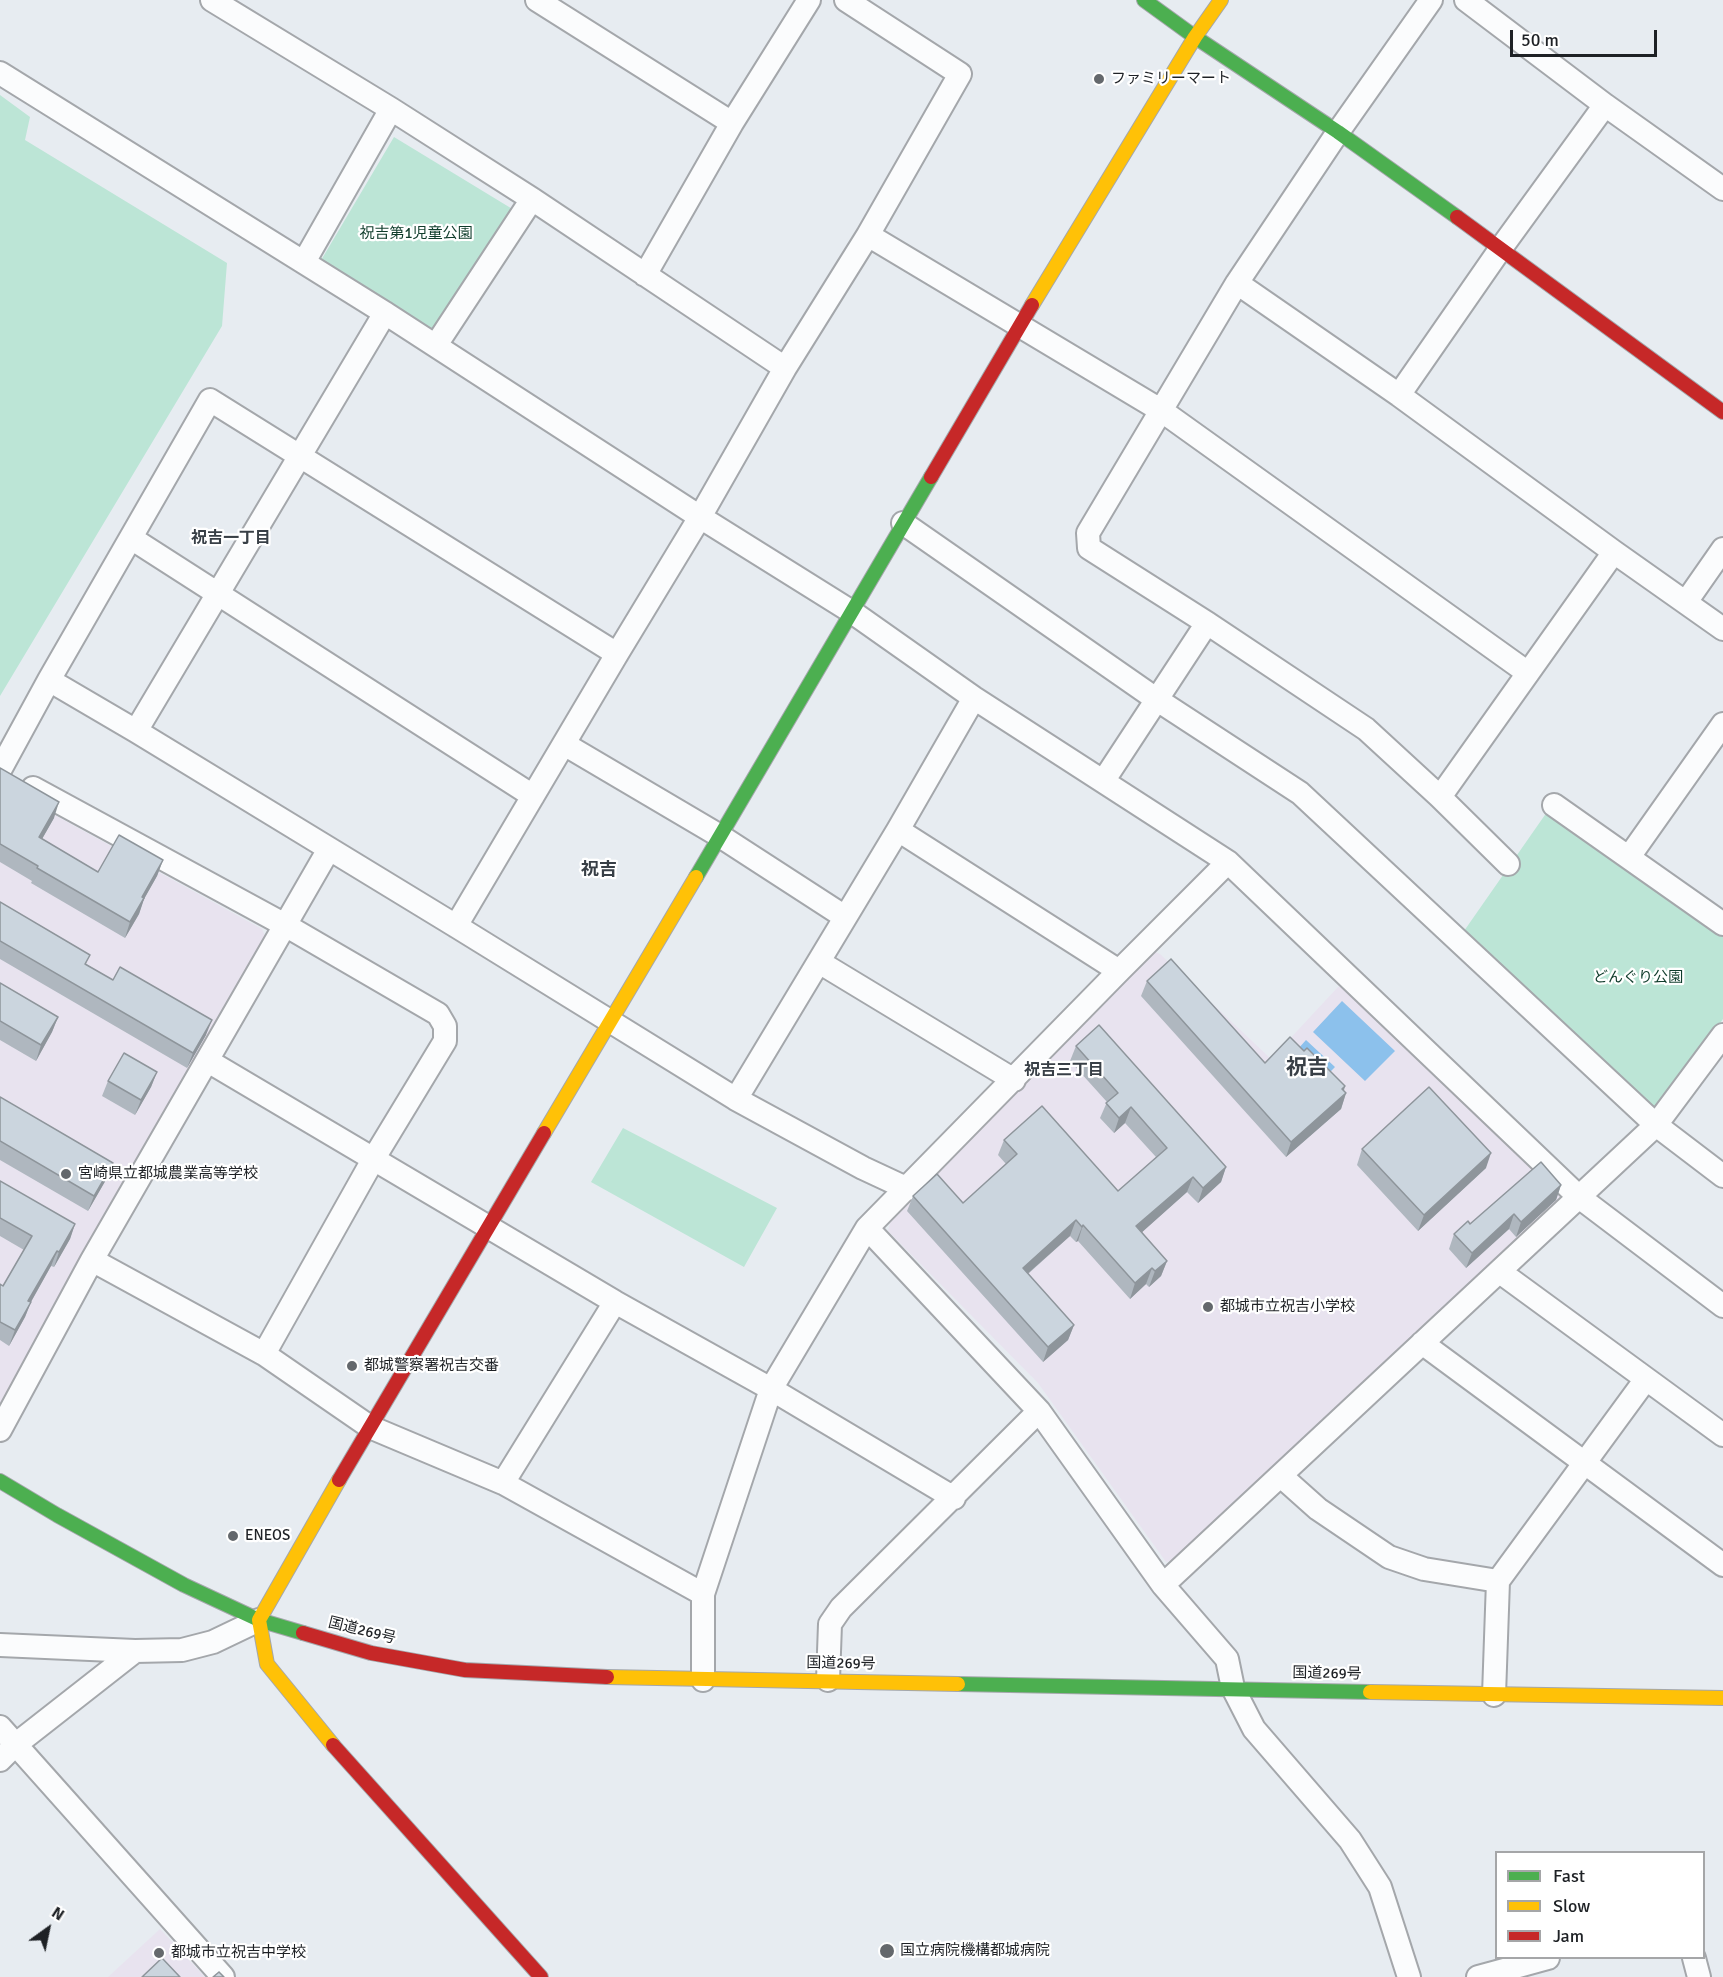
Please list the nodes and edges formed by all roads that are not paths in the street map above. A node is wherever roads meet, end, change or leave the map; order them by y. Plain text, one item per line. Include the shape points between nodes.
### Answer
1 (212, 0) edge
2 (537, 0) edge
3 (809, 0) edge
4 (846, 0) edge
5 (1144, 0) edge
6 (1221, 0) edge
7 (1431, 0) edge
8 (1466, 0) edge
9 (1195, 37) junction
10 (0, 73) edge
11 (1605, 105) junction
12 (391, 109) junction
13 (732, 123) junction
14 (1338, 132) junction
15 (1721, 182) edge
16 (532, 199) junction
17 (868, 235) junction
18 (1502, 248) junction
19 (304, 262) junction
20 (645, 275) junction
21 (1238, 283) junction
22 (385, 313) junction
23 (1019, 326) junction
24 (436, 345) junction
25 (785, 368) junction
26 (1399, 395) junction
27 (1162, 411) junction
28 (1723, 412) edge
29 (301, 455) junction
30 (700, 517) junction
31 (903, 523) junction
32 (131, 538) junction
33 (1723, 549) edge
34 (1614, 552) junction
35 (218, 594) junction
36 (1686, 602) junction
37 (852, 612) junction
38 (1207, 623) junction
39 (1723, 628) edge
40 (616, 654) junction
41 (1528, 673) junction
42 (49, 680) junction
43 (974, 698) junction
44 (1156, 699) junction
45 (1723, 724) edge
46 (136, 731) junction
47 (564, 744) junction
48 (1715, 752) edge
49 (0, 770) edge
50 (1104, 780) junction
51 (533, 796) junction
52 (1440, 797) junction
53 (1554, 805) dead end
54 (898, 830) junction
55 (720, 836) junction
56 (329, 849) junction
57 (1629, 857) junction
58 (1228, 862) junction
59 (1508, 864) dead end
60 (845, 917) junction
61 (1723, 924) edge
62 (285, 925) junction
63 (456, 926) junction
64 (819, 962) junction
65 (1119, 971) junction
66 (609, 1020) junction
67 (1721, 1043) edge
68 (208, 1061) junction
69 (1014, 1080) junction
70 (736, 1099) junction
71 (1656, 1125) junction
72 (374, 1158) junction
73 (1723, 1176) edge
74 (908, 1189) junction
75 (1580, 1197) junction
76 (489, 1227) junction
77 (867, 1228) junction
78 (93, 1260) junction
79 (1500, 1272) junction
80 (615, 1302) junction
81 (1723, 1306) edge
82 (1422, 1343) junction
83 (264, 1354) junction
84 (1646, 1379) junction
85 (771, 1389) junction
86 (1039, 1412) junction
87 (370, 1427) junction
88 (0, 1430) edge
89 (1723, 1435) edge
90 (1583, 1462) junction
91 (1281, 1476) junction
92 (0, 1481) edge
93 (503, 1484) junction
94 (954, 1498) junction
95 (1723, 1565) edge
96 (1498, 1581) junction
97 (1163, 1585) junction
98 (703, 1594) junction
99 (259, 1620) junction
100 (0, 1645) edge
101 (135, 1651) junction
102 (702, 1680) junction
103 (828, 1680) junction
104 (1233, 1688) junction
105 (1494, 1695) junction
106 (1723, 1698) edge
107 (0, 1727) edge
108 (8, 1752) edge
109 (1544, 1959) edge
110 (1694, 1959) edge
111 (223, 1977) edge
112 (541, 1977) edge
113 (1409, 1977) edge
114 (1478, 1977) edge
115 (1699, 1977) edge

1 - 12 street
2 - 13 street
3 - 13 street
4 - 17 street via 960,74
5 - 9 main road
6 - 9 main road
7 - 14 street
8 - 11 street
9 - 14 main road
9 - 23 main road
10 - 19 street
11 - 15 street
11 - 18 street
12 - 16 street
12 - 19 street
13 - 20 street
14 - 18 main road
14 - 21 street
16 - 20 street
16 - 24 street
17 - 23 street
17 - 25 street
18 - 26 street
18 - 28 main road
19 - 22 street
20 - 25 street
21 - 26 street
21 - 27 street
22 - 24 street
22 - 29 street
23 - 27 street
23 - 31 main road
24 - 30 street
25 - 30 street
26 - 34 street
27 - 38 street via 1088,533 1089,548
27 - 41 street
29 - 32 street via 210,399
29 - 35 street
29 - 40 street
30 - 37 street
30 - 40 street
31 - 37 main road
31 - 44 street
32 - 35 street
32 - 42 street
33 - 36 street
34 - 36 street
34 - 41 street
35 - 46 street
35 - 51 street
36 - 39 street
37 - 43 street
37 - 55 main road
38 - 44 street
38 - 52 street via 1366,729
40 - 47 street
41 - 52 street
42 - 46 street
42 - 49 street
43 - 50 street
43 - 54 street
44 - 50 street
44 - 71 street via 1300,793
45 - 48 street
46 - 56 street
47 - 51 street
47 - 55 street
48 - 57 street
49 - 62 street
50 - 58 street
51 - 63 street
52 - 59 street
53 - 57 street
54 - 60 street
54 - 65 street
55 - 60 street
55 - 66 main road
56 - 62 street
56 - 63 street
57 - 61 street
58 - 65 street
58 - 75 street
60 - 64 street
62 - 68 street
62 - 72 street via 438,1014 445,1026 445,1041
63 - 66 street
64 - 69 street
64 - 70 street
65 - 69 street
66 - 70 street
66 - 76 main road
67 - 71 street
68 - 72 street
68 - 78 street
69 - 74 street
70 - 74 street
71 - 73 street
71 - 75 street
72 - 76 street
72 - 83 street
74 - 77 street
75 - 79 street
75 - 81 street
76 - 80 street
76 - 87 main road
77 - 85 street
77 - 86 street
78 - 83 street
78 - 88 street
79 - 82 street
79 - 84 street
80 - 85 street
80 - 93 street
82 - 90 street
82 - 91 street
83 - 87 street
84 - 89 street
84 - 90 street
85 - 94 street
85 - 98 street
86 - 94 street
86 - 97 street
87 - 93 street
87 - 99 main road
90 - 95 street
90 - 96 street
91 - 96 street via 1318,1509 1389,1557 1425,1569
91 - 97 street
92 - 99 main road, 国道269号 via 184,1585
93 - 98 street
94 - 103 street via 841,1608 830,1624
96 - 105 street
97 - 104 street via 1227,1659
98 - 102 street
99 - 101 street via 213,1642 182,1650
99 - 102 main road, 国道269号 via 371,1653 465,1670
99 - 112 main road via 267,1664 325,1736
100 - 101 street
101 - 108 street
102 - 103 main road, 国道269号
103 - 104 main road, 国道269号
104 - 105 main road, 国道269号
104 - 113 street via 1254,1729 1350,1840 1380,1887
105 - 106 main road, 国道269号
107 - 108 street
108 - 111 street
109 - 114 street
110 - 115 street

